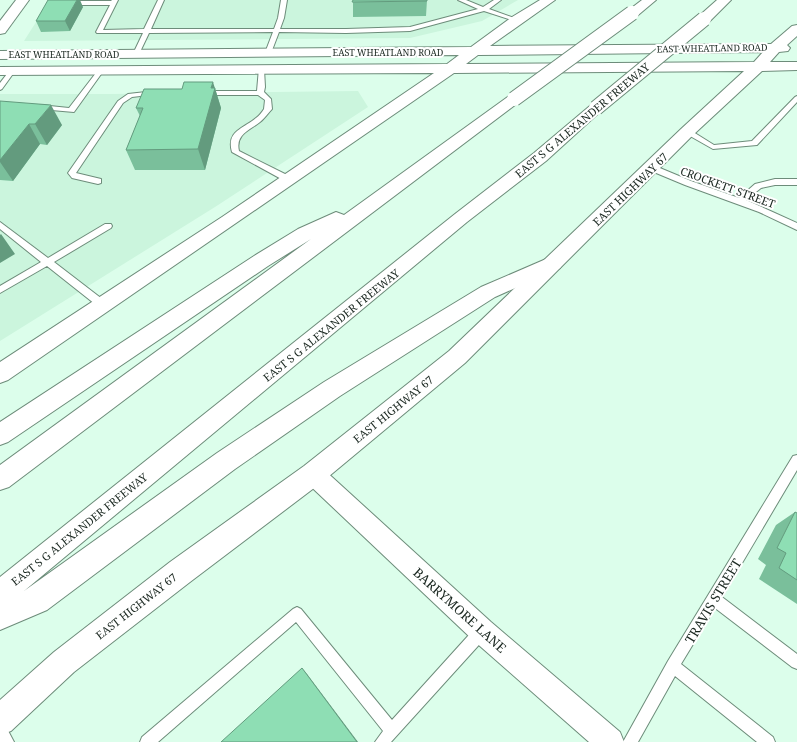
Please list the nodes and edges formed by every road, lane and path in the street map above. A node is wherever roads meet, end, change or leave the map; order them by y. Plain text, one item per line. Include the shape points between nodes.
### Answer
1 (23, 0) edge
2 (161, 0) edge
3 (284, 0) edge
4 (461, 0) edge
5 (498, 0) edge
6 (549, 0) edge
7 (650, 0) edge
8 (725, 0) edge
9 (114, 2) edge
10 (77, 3) edge
11 (484, 9) junction
12 (517, 20) junction
13 (797, 29) edge
14 (0, 30) edge
15 (276, 31) junction
16 (147, 32) junction
17 (775, 48) junction
18 (797, 48) edge
19 (473, 51) junction
20 (268, 53) junction
21 (136, 54) junction
22 (0, 55) edge
23 (758, 66) junction
24 (797, 66) edge
25 (451, 68) junction
26 (261, 69) junction
27 (100, 70) junction
28 (6, 71) edge
29 (0, 88) edge
30 (160, 93) edge
31 (198, 93) edge
32 (260, 93) junction
33 (797, 98) edge
34 (31, 106) edge
35 (687, 132) junction
36 (652, 168) junction
37 (288, 179) junction
38 (98, 181) dead end
39 (797, 182) edge
40 (399, 184) junction
41 (739, 202) junction
42 (0, 224) edge
43 (108, 226) dead end
44 (797, 227) edge
45 (48, 262) junction
46 (553, 263) junction
47 (0, 290) edge
48 (102, 305) junction
49 (0, 374) edge
50 (0, 435) edge
51 (797, 460) edge
52 (314, 474) junction
53 (0, 479) edge
54 (0, 594) edge
55 (714, 600) junction
56 (0, 616) edge
57 (482, 630) junction
58 (797, 662) edge
59 (673, 666) junction
60 (0, 720) edge
61 (0, 730) edge
62 (392, 731) junction
63 (7, 742) edge
64 (147, 742) edge
65 (382, 742) edge
66 (610, 742) edge
67 (630, 742) edge
68 (768, 742) edge

1 - 14 main road
2 - 16 lane
3 - 15 lane
4 - 11 lane
5 - 11 lane
6 - 12 main road
7 - 40 main road, bridge
8 - 54 main road, EAST S G ALEXANDER FREEWAY, bridge via 540,157 455,223
9 - 10 lane
9 - 16 lane via 99,32
11 - 12 lane
11 - 15 lane via 410,29
12 - 19 main road
13 - 17 main road, EAST HIGHWAY 67
15 - 16 lane
15 - 20 lane
16 - 21 lane
17 - 18 main road, EAST WHEATLAND ROAD
17 - 19 main road, EAST WHEATLAND ROAD
17 - 23 main road, EAST HIGHWAY 67
19 - 20 main road, EAST WHEATLAND ROAD
19 - 25 main road
20 - 21 main road, EAST WHEATLAND ROAD
20 - 26 main road
21 - 22 main road, EAST WHEATLAND ROAD
23 - 24 main road, EAST WHEATLAND ROAD
23 - 25 main road, EAST WHEATLAND ROAD
23 - 35 main road, EAST HIGHWAY 67
25 - 26 main road, EAST WHEATLAND ROAD
25 - 37 main road
26 - 27 main road, EAST WHEATLAND ROAD
26 - 32 lane
27 - 28 main road, EAST WHEATLAND ROAD
27 - 34 lane via 71,110
28 - 29 lane
30 - 38 lane via 130,95 120,102 72,173
31 - 32 lane
32 - 37 lane via 268,99 268,109 258,120 239,132 234,145 236,152
33 - 35 lane via 754,143 713,147
35 - 36 main road, EAST HIGHWAY 67
36 - 41 lane, CROCKETT STREET via 672,178
36 - 46 main road, EAST HIGHWAY 67
37 - 48 main road
39 - 41 lane via 776,182 758,186
40 - 50 main road via 305,234 261,261
40 - 53 main road
41 - 44 lane, CROCKETT STREET
42 - 45 lane
43 - 45 lane
45 - 47 lane
45 - 48 lane
46 - 52 main road, EAST HIGHWAY 67 via 457,357
46 - 56 main road via 488,292 332,389 226,461 37,600
48 - 49 main road
51 - 55 lane, TRAVIS STREET
52 - 57 street, BARRYMORE LANE
52 - 60 main road, EAST HIGHWAY 67 via 70,657
55 - 58 lane
55 - 59 lane, TRAVIS STREET
57 - 62 lane
57 - 66 street, BARRYMORE LANE
59 - 67 lane, TRAVIS STREET
59 - 68 lane
61 - 63 lane
62 - 64 lane via 297,613
62 - 65 lane

